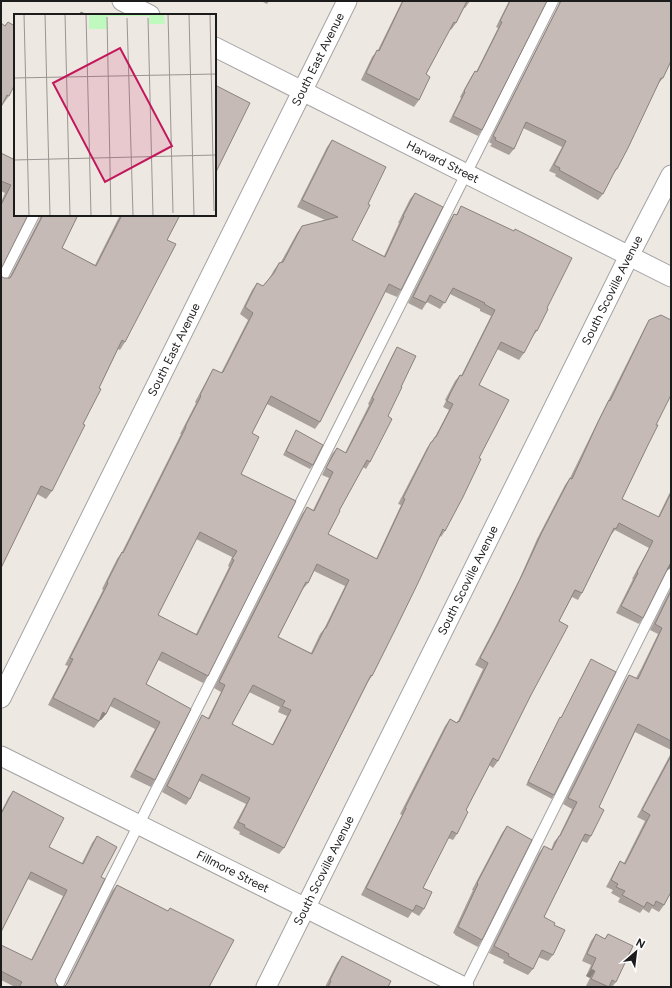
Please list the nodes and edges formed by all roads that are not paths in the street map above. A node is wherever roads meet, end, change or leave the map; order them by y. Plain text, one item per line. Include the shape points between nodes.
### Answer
1 (347, 1) edge
2 (553, 1) edge
3 (216, 48) edge
4 (302, 91) junction
5 (466, 174) junction
6 (671, 175) edge
7 (33, 216) edge
8 (629, 256) junction
9 (671, 277) edge
10 (1, 280) edge
11 (671, 574) edge
12 (1, 698) edge
13 (1, 756) edge
14 (139, 824) junction
15 (305, 908) junction
16 (57, 987) edge
17 (266, 987) edge
18 (465, 987) edge

1 - 4 street, South East Avenue
2 - 5 lane
3 - 4 street, Harvard Street
4 - 5 street, Harvard Street
4 - 12 street, South East Avenue
5 - 8 street, Harvard Street
5 - 14 lane
6 - 8 street, South Scoville Avenue
7 - 10 lane
8 - 9 street, Harvard Street
8 - 15 street, South Scoville Avenue
11 - 18 lane
13 - 14 street, Fillmore Street
14 - 15 street, Fillmore Street
14 - 16 lane
15 - 17 street, South Scoville Avenue
15 - 18 street, Fillmore Street

